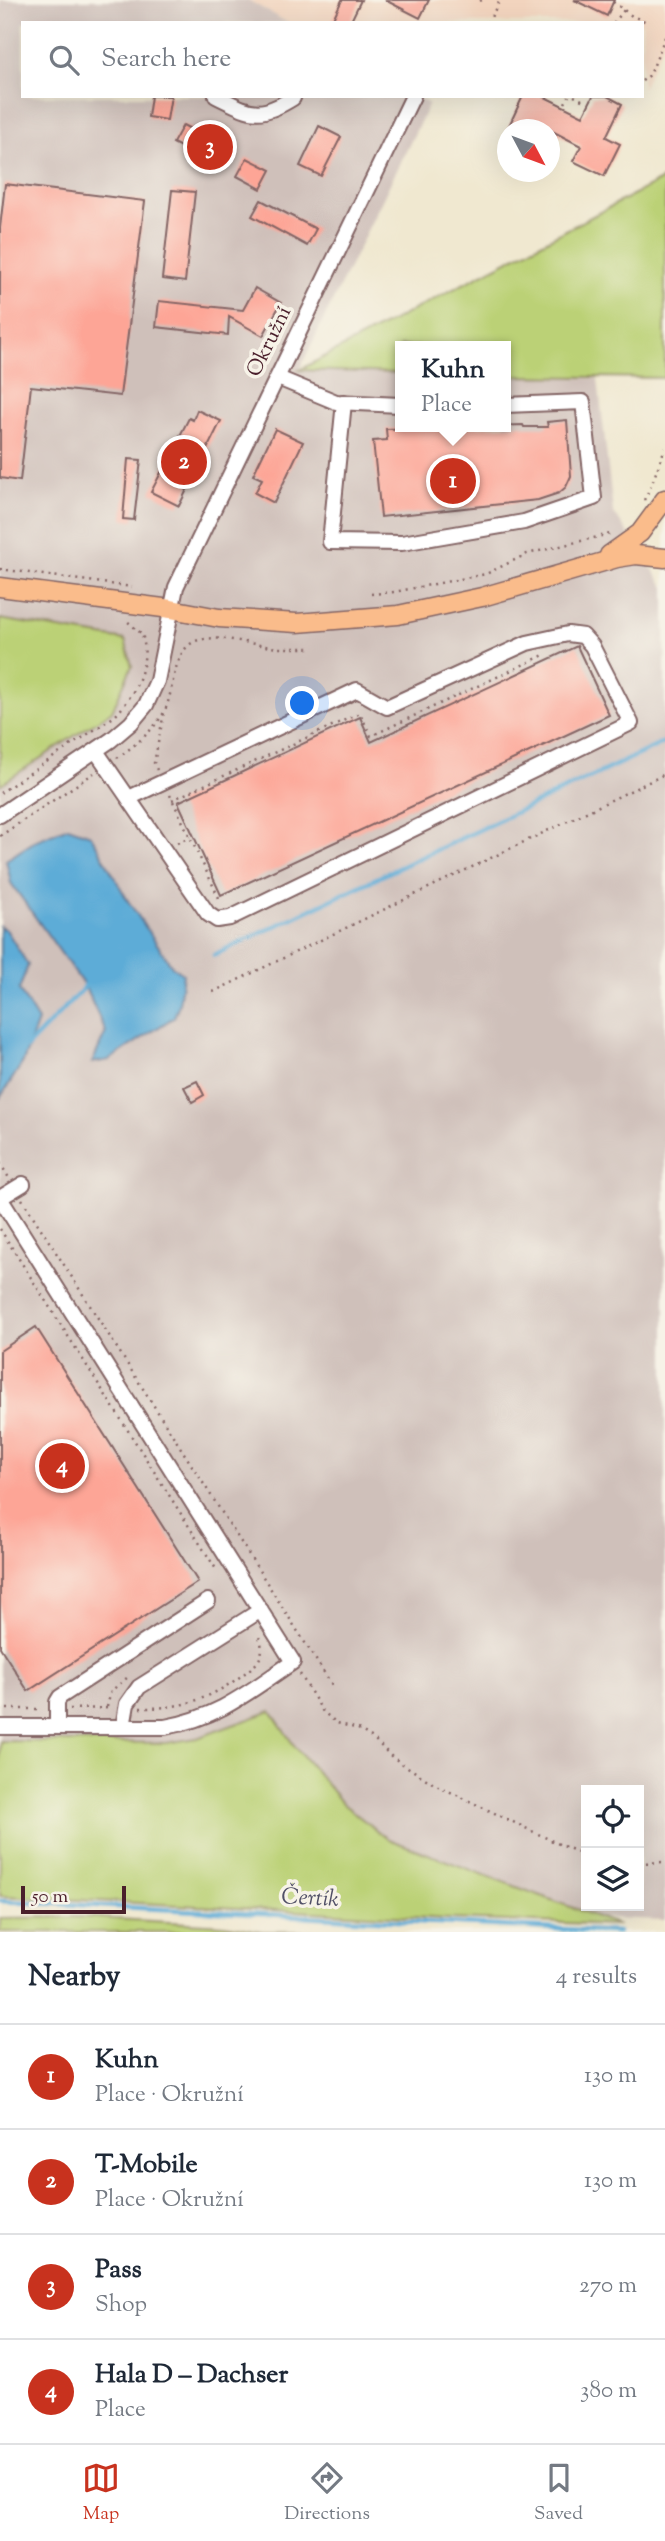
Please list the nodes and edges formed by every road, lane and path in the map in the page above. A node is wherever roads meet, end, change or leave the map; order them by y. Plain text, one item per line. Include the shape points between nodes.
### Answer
1 (500, 0) edge
2 (616, 2) edge
3 (624, 10) junction
4 (489, 21) edge
5 (616, 21) edge
6 (647, 22) dead end
7 (665, 37) edge
8 (644, 80) edge
9 (220, 98) edge
10 (293, 98) edge
11 (412, 98) edge
12 (568, 98) edge
13 (578, 98) edge
14 (586, 102) dead end
15 (565, 103) dead end
16 (278, 378) junction
17 (344, 402) junction
18 (395, 405) edge
19 (511, 405) edge
20 (665, 448) edge
21 (665, 499) edge
22 (638, 510) dead end
23 (618, 529) dead end
24 (665, 558) edge
25 (597, 562) junction
26 (665, 568) edge
27 (0, 569) edge
28 (544, 579) junction
29 (0, 587) edge
30 (132, 587) dead end
31 (372, 594) dead end
32 (171, 609) junction
33 (127, 621) dead end
34 (552, 651) dead end
35 (163, 713) dead end
36 (96, 751) junction
37 (665, 774) edge
38 (163, 782) junction
39 (0, 793) edge
40 (129, 798) junction
41 (172, 800) junction
42 (0, 815) edge
43 (219, 898) dead end
44 (213, 992) dead end
45 (0, 1163) edge
46 (19, 1186) junction
47 (0, 1198) edge
48 (0, 1229) edge
49 (216, 1569) dead end
50 (208, 1601) dead end
51 (261, 1610) junction
52 (248, 1619) junction
53 (293, 1662) junction
54 (332, 1685) dead end
55 (107, 1708) dead end
56 (126, 1708) junction
57 (0, 1727) edge
58 (57, 1727) junction
59 (123, 1727) junction
60 (581, 1853) edge
61 (665, 1862) edge
62 (644, 1863) edge

1 - 4 path
2 - 3 path
3 - 5 path
3 - 6 path
7 - 8 path
9 - 10 street via 250,113 277,108
11 - 16 street, Okružní
12 - 15 path
13 - 14 path
16 - 17 street
16 - 32 street, Okružní via 176,587
17 - 18 street
17 - 19 street via 330,542 402,543 524,522 594,498 583,402
20 - 22 path
21 - 25 main road via 640,533
23 - 31 path via 527,554 486,574
24 - 25 main road via 636,555
25 - 28 main road
26 - 28 main road via 634,564
27 - 30 path
28 - 32 main road via 398,615 343,620 256,622
29 - 32 main road
32 - 36 street, Okružní via 157,681 146,705
33 - 39 path via 142,634 144,655 139,680 124,706
34 - 41 path via 371,736 360,713
35 - 38 path via 154,763
36 - 40 street
36 - 42 street, Okružní
37 - 44 path
38 - 40 street
38 - 40 street via 357,690 387,707 527,643 568,634 583,636 592,646 631,723 230,918 217,920 208,914
38 - 41 path
41 - 43 path
45 - 46 path
46 - 47 street
46 - 54 path
47 - 51 street
48 - 49 path
50 - 58 street via 60,1697
51 - 52 street
51 - 53 street
52 - 56 street via 139,1687
52 - 56 path via 262,1647 261,1656 247,1672 194,1703
53 - 59 street via 221,1711 165,1727
53 - 60 path via 323,1712 337,1723 373,1738 392,1757 434,1784
55 - 56 path
56 - 59 street
57 - 58 street
58 - 59 street
61 - 62 path

